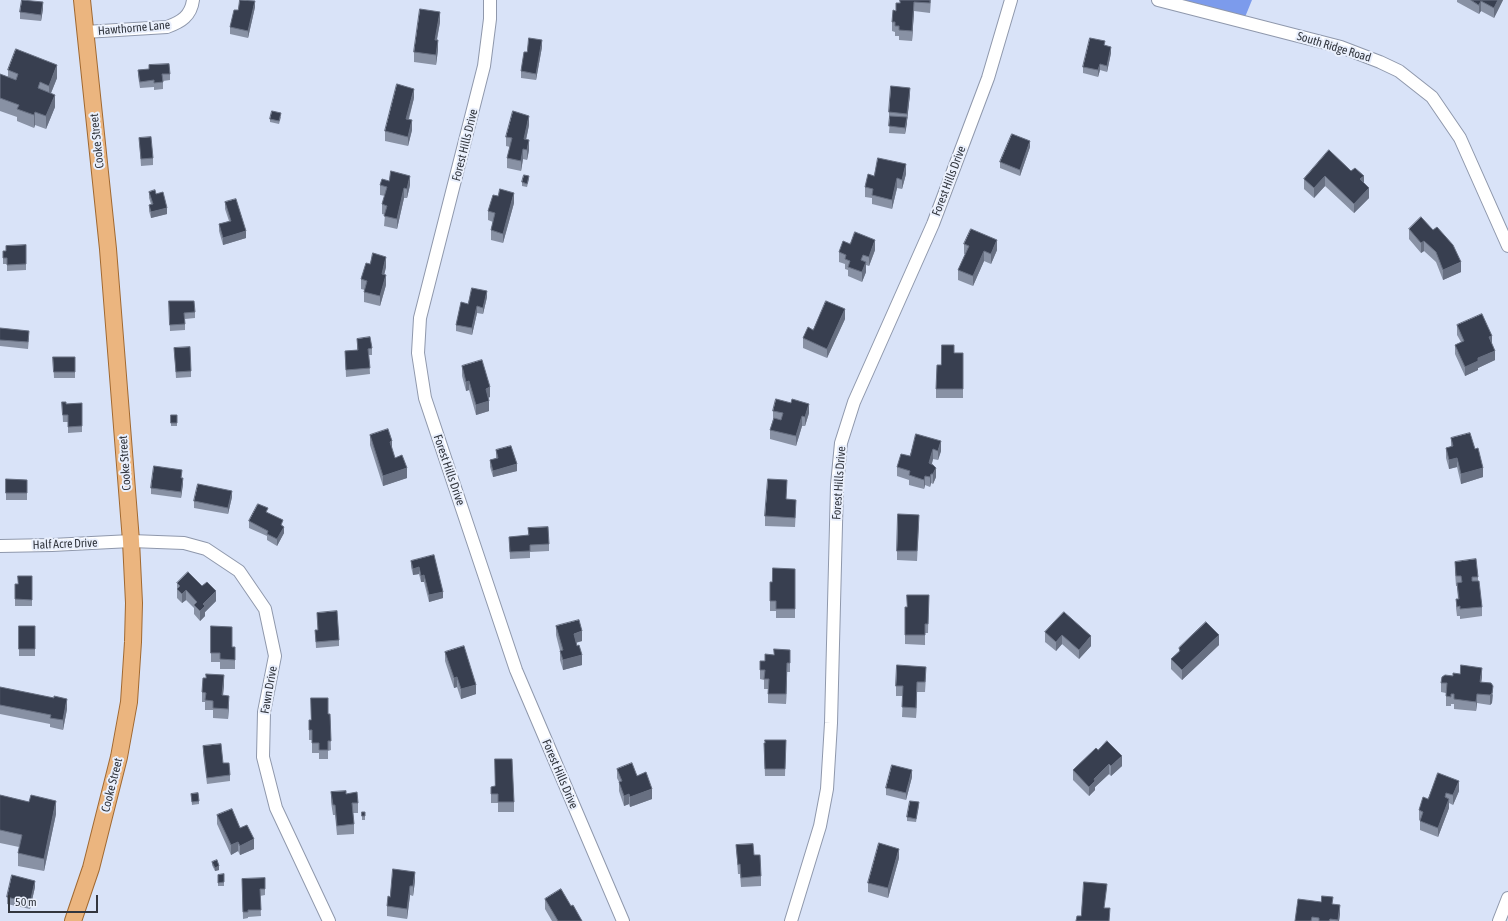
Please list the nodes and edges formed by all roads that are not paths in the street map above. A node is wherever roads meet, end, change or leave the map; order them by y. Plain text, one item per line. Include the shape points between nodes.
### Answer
1 (82, 0) edge
2 (193, 0) edge
3 (490, 0) edge
4 (1011, 0) edge
5 (1158, 0) edge
6 (85, 32) junction
7 (1508, 246) edge
8 (131, 541) junction
9 (0, 546) edge
10 (1508, 898) edge
11 (73, 921) edge
12 (329, 921) edge
13 (623, 921) edge
14 (791, 921) edge
15 (1499, 921) edge

1 - 6 main road, Cooke Street
2 - 6 street, Hawthorne Lane via 189,13 179,23 166,27
3 - 13 street, Forest Hills Drive via 484,66 420,318 418,352 425,398 516,670
4 - 14 street, Forest Hills Drive via 988,78 933,224 854,402 841,443 837,485 831,723 826,789 820,826
5 - 7 street, South Ridge Road via 1341,47 1398,71 1432,97 1460,138
6 - 8 main road, Cooke Street via 108,249
8 - 9 street, Half Acre Drive
8 - 11 main road, Cooke Street via 134,603 128,711 91,868
8 - 12 street, Fawn Drive via 184,543 206,548 239,571 265,609 275,656 264,712 263,757 276,808
10 - 15 street

